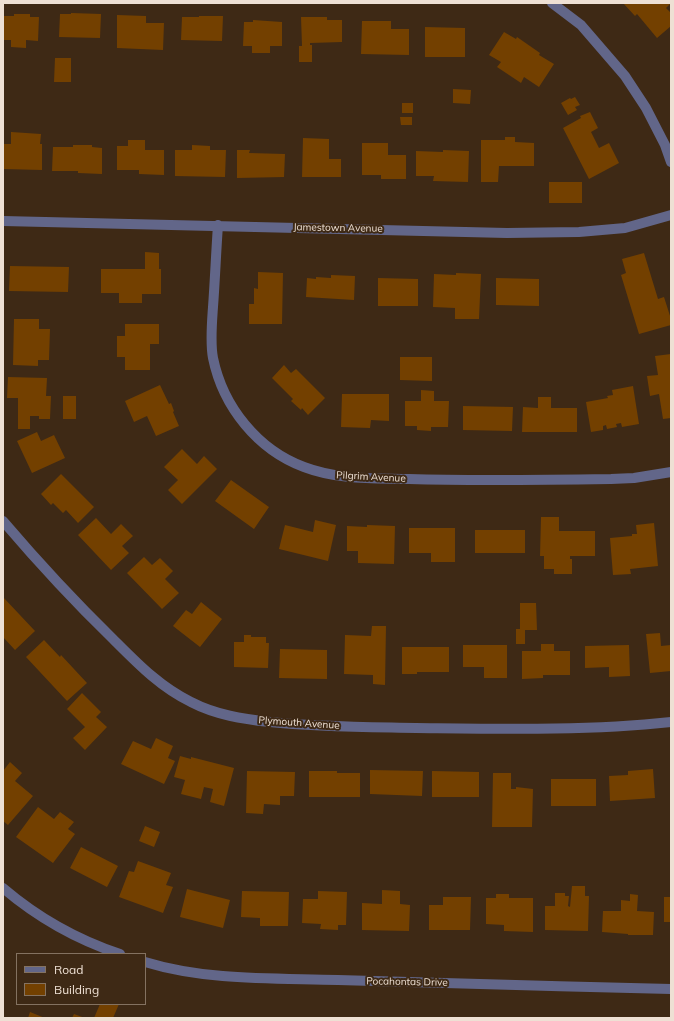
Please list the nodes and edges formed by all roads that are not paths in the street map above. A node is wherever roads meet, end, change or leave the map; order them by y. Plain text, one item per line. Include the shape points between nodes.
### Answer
1 (552, 3) edge
2 (671, 162) edge
3 (671, 216) edge
4 (3, 221) edge
5 (218, 225) junction
6 (671, 472) edge
7 (3, 521) edge
8 (671, 722) edge
9 (3, 888) edge
10 (118, 953) edge
11 (146, 962) edge
12 (671, 989) edge

1 - 2 street via 582,25 625,76 646,108
3 - 5 street, Jamestown Avenue via 625,228 579,232 507,233
4 - 5 street, Jamestown Avenue
5 - 6 street, Pilgrim Avenue via 213,320 213,356 217,373 237,414 259,440 287,459 304,467 349,478 612,479
7 - 8 street, Plymouth Avenue via 87,614 144,670 168,689 191,702 223,714 246,719 325,727 508,729 630,727
9 - 10 street via 43,918
11 - 12 street, Pocahontas Drive via 184,972 246,977

